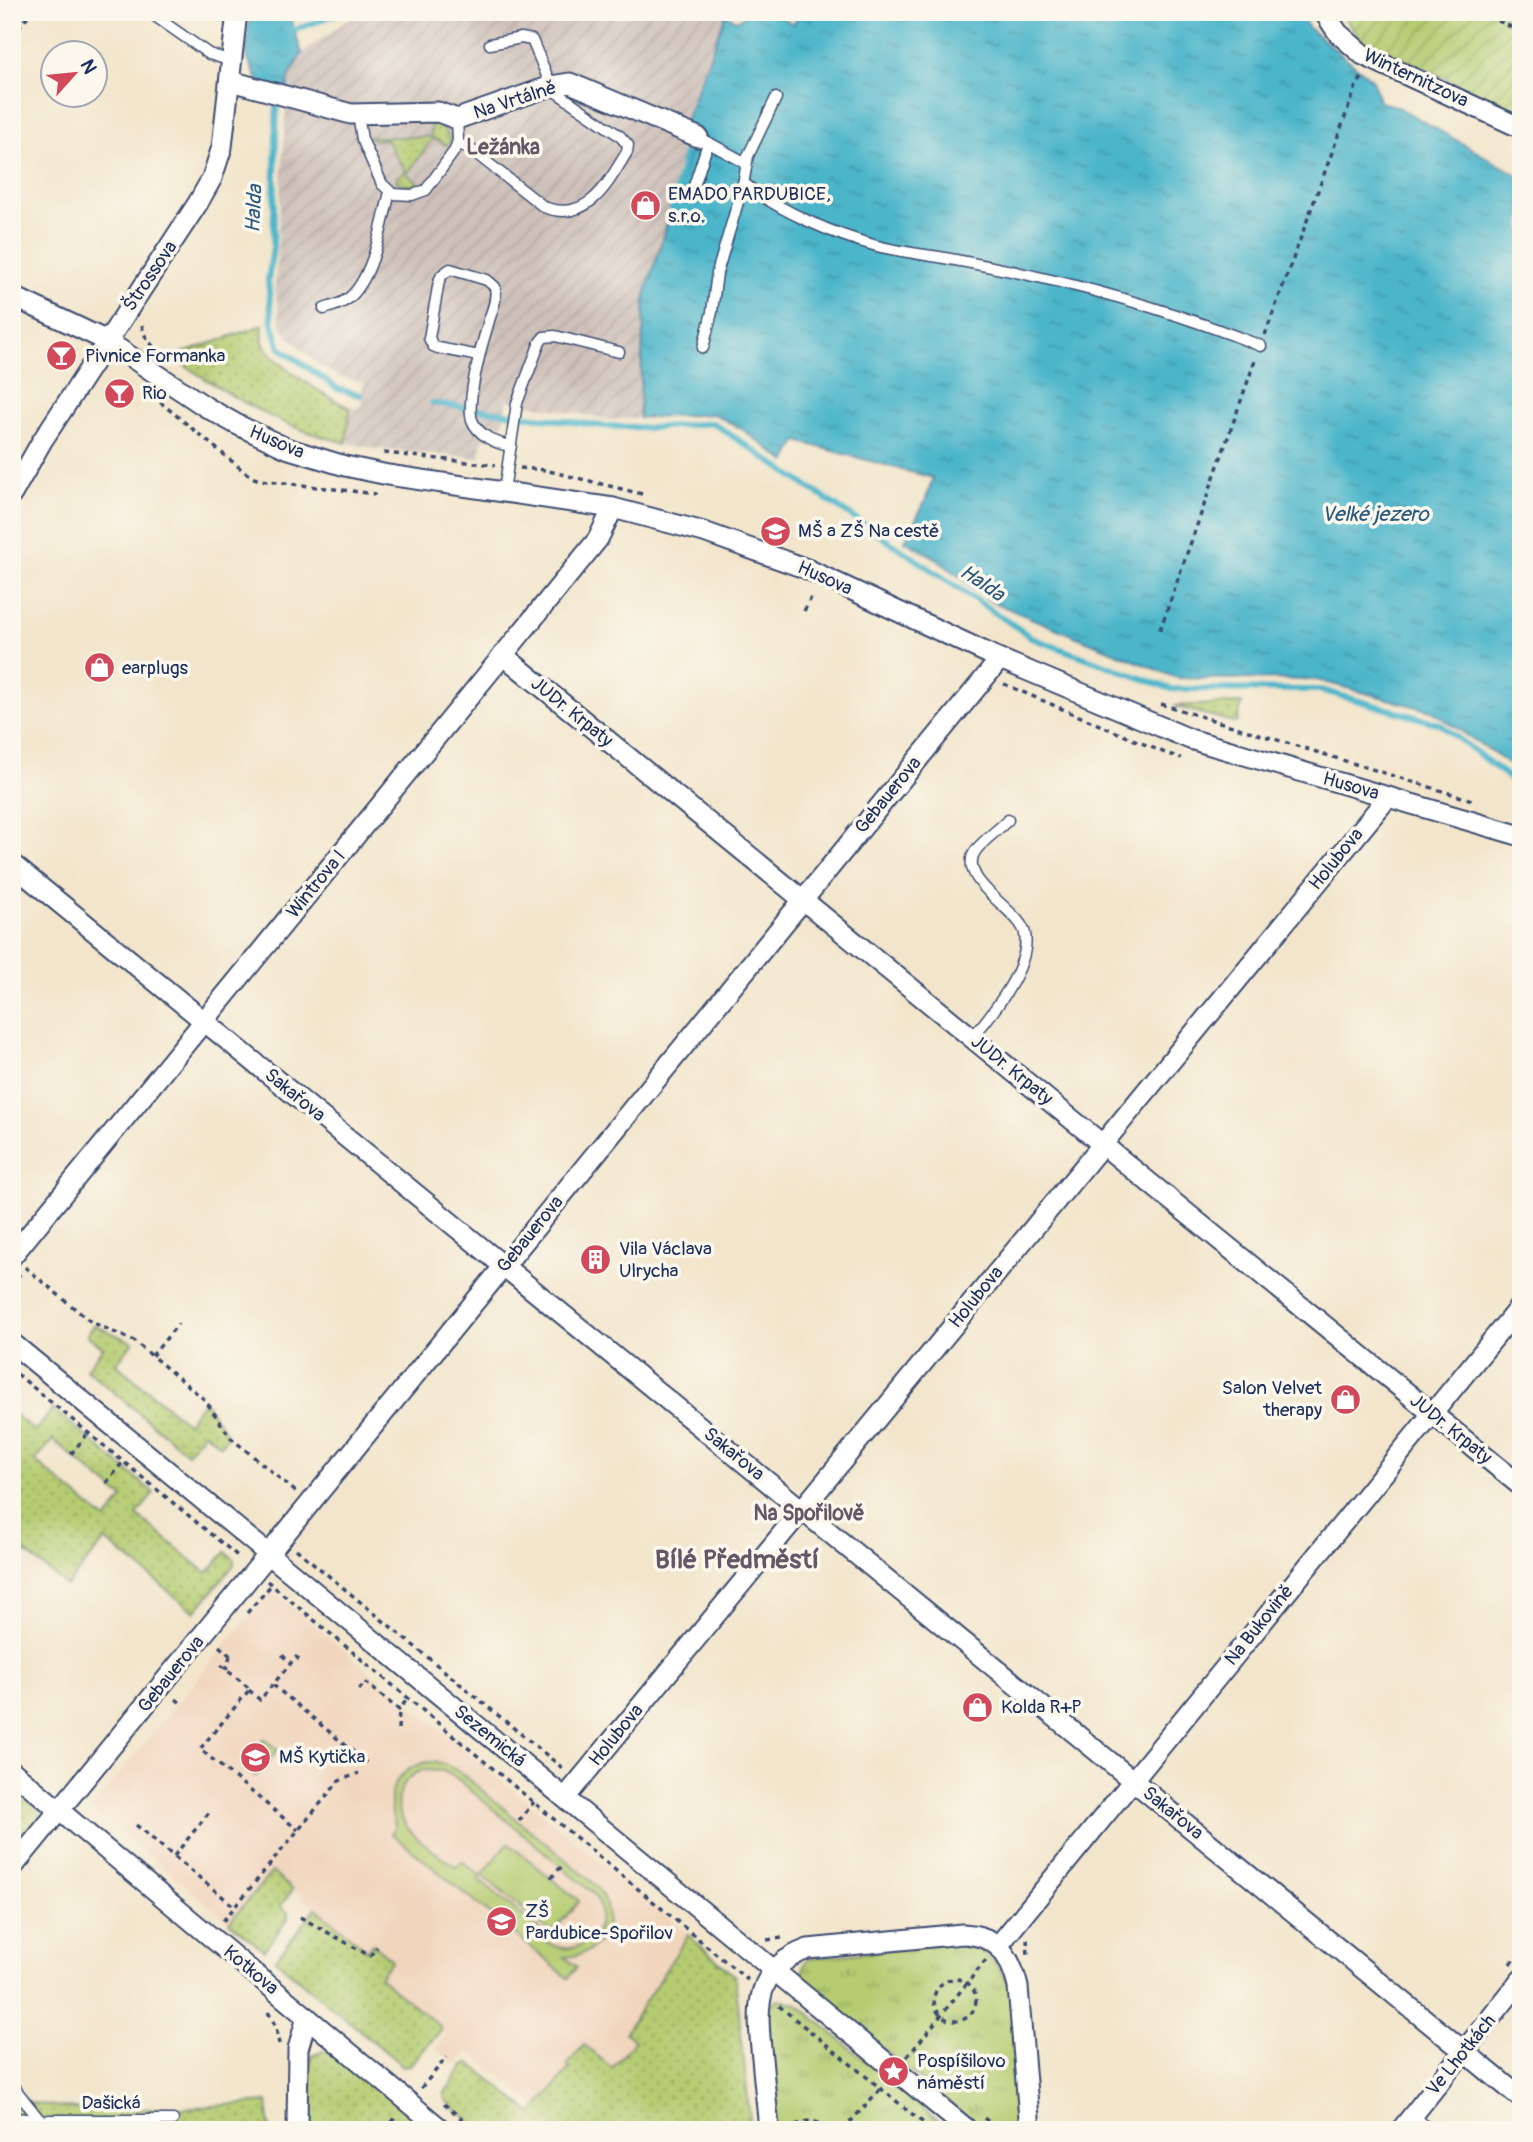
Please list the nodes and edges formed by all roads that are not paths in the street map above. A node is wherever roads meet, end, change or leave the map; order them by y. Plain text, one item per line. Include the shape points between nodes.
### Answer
1 (149, 12) edge
2 (1324, 12) edge
3 (237, 14) edge
4 (490, 44) dead end
5 (232, 71) junction
6 (551, 86) junction
7 (776, 98) dead end
8 (358, 115) junction
9 (457, 119) junction
10 (1521, 128) edge
11 (696, 136) junction
12 (458, 144) junction
13 (746, 163) junction
14 (743, 183) junction
15 (694, 186) dead end
16 (390, 192) junction
17 (12, 296) edge
18 (324, 309) dead end
19 (107, 341) junction
20 (1261, 346) dead end
21 (703, 348) dead end
22 (619, 352) dead end
23 (479, 356) junction
24 (511, 446) junction
25 (505, 491) junction
26 (12, 494) edge
27 (613, 508) junction
28 (503, 655) junction
29 (1000, 659) junction
30 (1388, 797) junction
31 (1008, 821) dead end
32 (1521, 835) edge
33 (12, 864) edge
34 (803, 900) junction
35 (204, 1021) junction
36 (972, 1038) junction
37 (1102, 1144) junction
38 (19, 1262) edge
39 (504, 1266) junction
40 (1521, 1305) edge
41 (12, 1343) edge
42 (1432, 1414) junction
43 (1521, 1486) edge
44 (802, 1510) junction
45 (269, 1554) junction
46 (12, 1771) edge
47 (1133, 1780) junction
48 (565, 1798) junction
49 (60, 1810) junction
50 (12, 1868) edge
51 (998, 1946) junction
52 (775, 1970) junction
53 (1521, 1980) edge
54 (307, 2017) junction
55 (1464, 2051) junction
56 (12, 2085) edge
57 (1521, 2098) edge
58 (12, 2118) edge
59 (173, 2120) dead end
60 (1407, 2122) edge
61 (46, 2123) edge
62 (297, 2130) edge
63 (442, 2130) edge
64 (769, 2130) edge
65 (968, 2130) edge
66 (1030, 2130) edge
67 (1430, 2130) edge

1 - 5 lane
2 - 10 street, Winternitzova via 1338,33 1363,55
3 - 5 street, Štrossova
4 - 6 lane via 532,40
5 - 8 street, Na Vrtálně via 263,90
5 - 19 street, Štrossova via 222,147 212,178
6 - 9 street, Na Vrtálně
6 - 11 street, Na Vrtálně via 577,84
6 - 12 lane via 628,145 601,192 587,205 570,210 544,208
7 - 13 lane
8 - 9 street, Na Vrtálně via 438,112
8 - 16 lane via 362,139
9 - 12 lane
11 - 13 lane, Na Vrtálně
11 - 15 lane
12 - 16 lane via 423,193
13 - 14 lane
14 - 20 lane via 762,198 854,240 1108,294
14 - 21 lane via 716,273
16 - 18 lane via 358,288 344,302
17 - 19 street, Husova
19 - 25 street, Husova via 206,407 286,448 388,475
19 - 26 street, Štrossova
22 - 24 lane via 544,337 517,402
23 - 23 lane via 495,287 450,269 439,281 429,338 438,348
23 - 24 lane via 471,417 487,437
24 - 25 lane
25 - 27 street, Husova
27 - 28 street, Wintrova I via 598,539
27 - 29 street, Husova via 704,532 789,562
28 - 34 street, JUDr. Krpaty
28 - 35 street, Wintrova I
29 - 30 street, Husova via 1190,739
29 - 34 street, Gebauerova
30 - 32 street, Husova
30 - 37 street, Holubova
31 - 36 lane via 976,851 973,864 980,883 1022,926 1025,945 1010,989
33 - 35 street, Sakařova
34 - 36 street, JUDr. Krpaty
34 - 39 street, Gebauerova
35 - 38 street, Wintrova I
35 - 39 street, Sakařova
36 - 37 street, JUDr. Krpaty
37 - 42 street, JUDr. Krpaty
37 - 44 street, Holubova
39 - 44 street, Sakařova
39 - 45 street, Gebauerova
40 - 42 street, Na Bukovině
41 - 45 street, Sezemická
42 - 43 street, JUDr. Krpaty
42 - 47 street, Na Bukovině
44 - 47 street, Sakařova
44 - 48 street, Holubova
45 - 48 street, Sezemická
45 - 49 street, Gebauerova
46 - 49 street, Kotkova
47 - 51 street, Na Bukovině
47 - 55 street, Sakařova
48 - 52 street, Sezemická
49 - 50 street, Gebauerova
49 - 54 street, Kotkova
51 - 52 street via 984,1937 962,1934 808,1949
51 - 66 street via 1010,1961 1018,1987
52 - 64 street via 762,1992 758,2016
52 - 65 street, Sezemická
53 - 55 street, Ve Lhotkách
54 - 62 street via 298,2049
54 - 63 street, Kotkova
55 - 57 street, Sakařova
55 - 60 street, Ve Lhotkách
56 - 61 lane
58 - 61 lane, Dašická
59 - 61 lane, Dašická
60 - 67 lane

